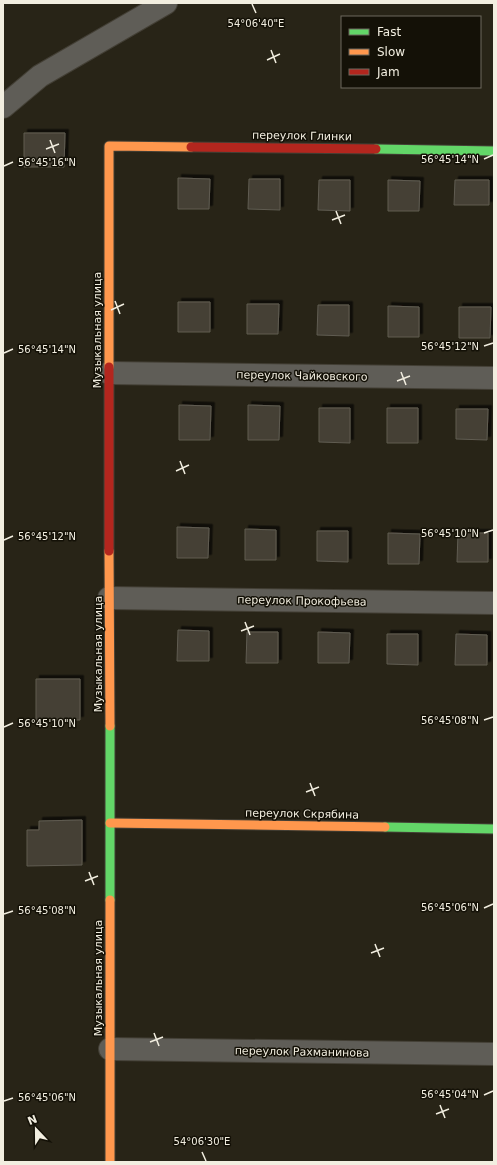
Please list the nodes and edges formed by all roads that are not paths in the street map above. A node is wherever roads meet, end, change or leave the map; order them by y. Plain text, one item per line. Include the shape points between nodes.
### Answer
1 (166, 3) edge
2 (3, 106) edge
3 (109, 146) joint
4 (494, 151) edge
5 (109, 374) junction
6 (494, 378) edge
7 (109, 598) junction
8 (494, 603) edge
9 (110, 824) junction
10 (494, 829) edge
11 (110, 1049) junction
12 (494, 1054) edge
13 (110, 1162) edge

1 - 2 street via 40,76
3 - 4 street, переулок Глинки
3 - 5 street, Музыкальная улица
5 - 6 street, переулок Чайковского
5 - 7 street, Музыкальная улица
7 - 8 street, переулок Прокофьева
7 - 9 street, Музыкальная улица
9 - 10 street, переулок Скрябина
9 - 11 street, Музыкальная улица
11 - 12 street, переулок Рахманинова
11 - 13 street, Музыкальная улица

